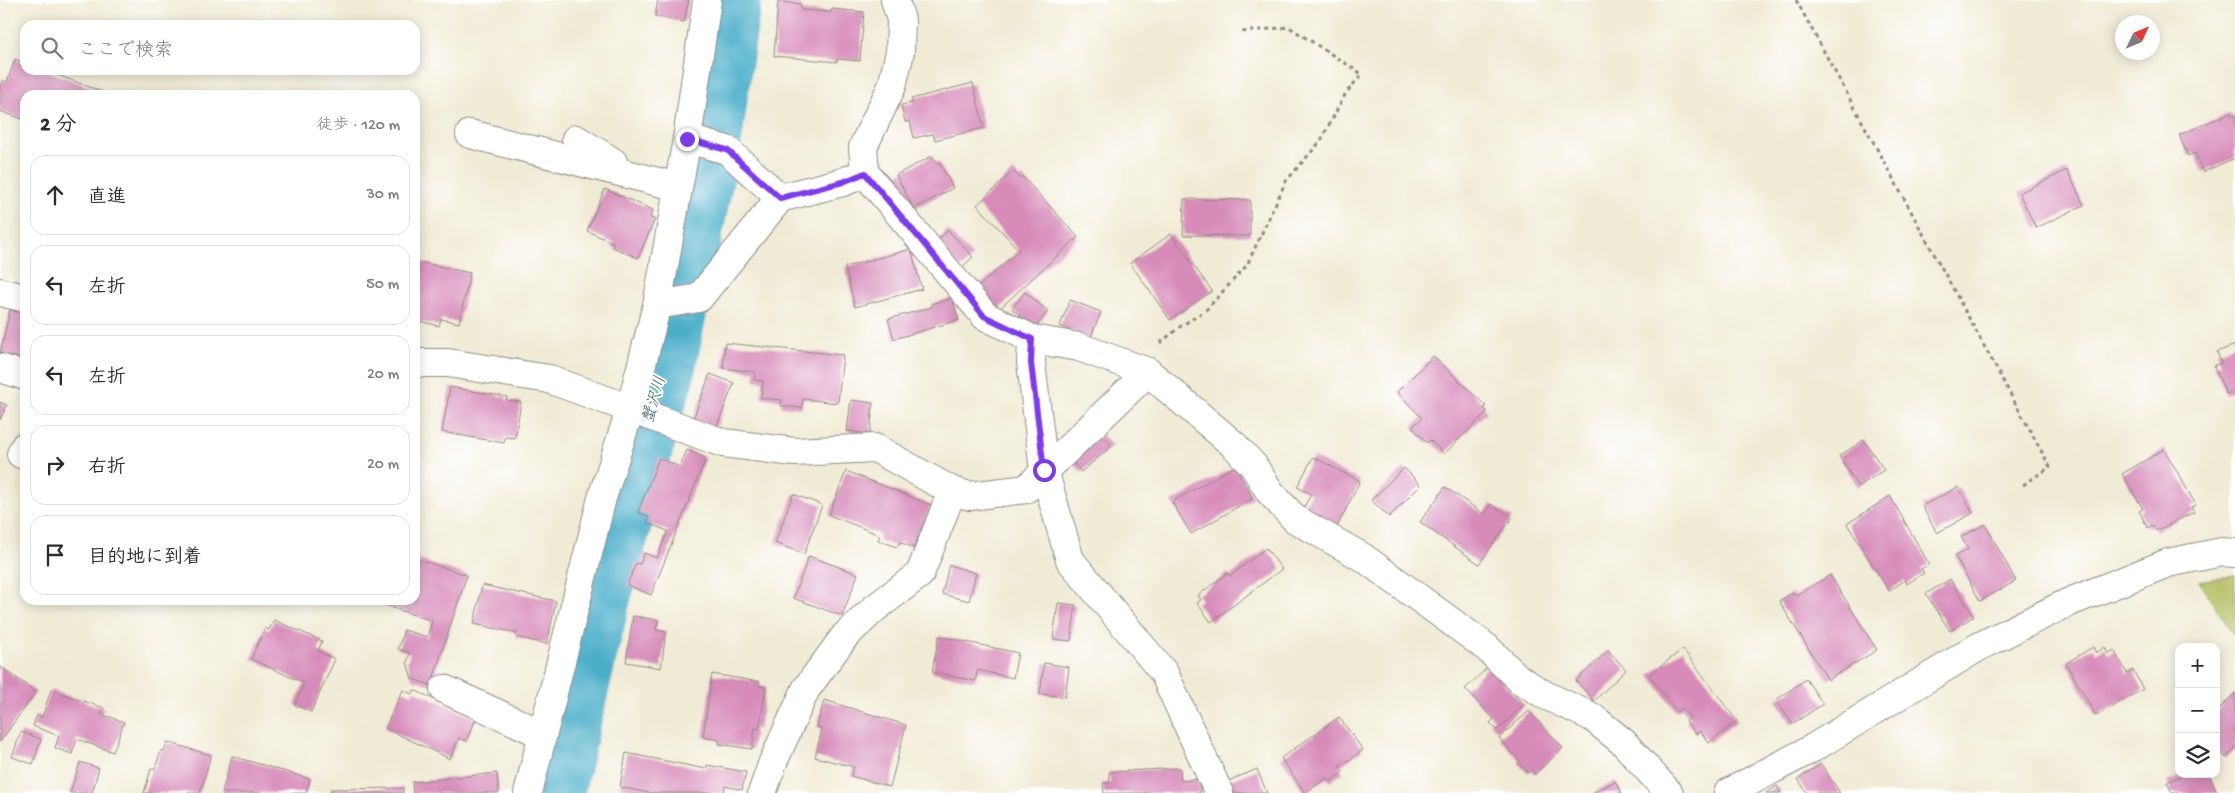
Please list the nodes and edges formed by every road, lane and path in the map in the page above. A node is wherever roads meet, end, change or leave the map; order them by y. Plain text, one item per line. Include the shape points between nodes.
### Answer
1 (707, 0) edge
2 (896, 0) edge
3 (905, 0) edge
4 (1796, 0) edge
5 (1242, 32) dead end
6 (470, 134) dead end
7 (576, 139) dead end
8 (688, 139) junction
9 (621, 173) junction
10 (865, 173) junction
11 (678, 187) junction
12 (780, 198) junction
13 (0, 292) edge
14 (20, 297) edge
15 (671, 302) junction
16 (1032, 339) junction
17 (420, 363) edge
18 (0, 368) edge
19 (1148, 372) junction
20 (20, 374) edge
21 (644, 415) junction
22 (1044, 470) junction
23 (2023, 485) dead end
24 (952, 491) junction
25 (2235, 553) edge
26 (444, 688) dead end
27 (542, 734) junction
28 (769, 792) edge
29 (528, 793) edge
30 (1218, 793) edge
31 (1668, 793) edge
32 (1728, 793) edge

1 - 8 street
2 - 3 street
2 - 10 street via 901,20 900,52 892,86 864,147
4 - 23 path via 2050,467
5 - 19 path via 1289,27 1362,74 1346,93 1320,142 1286,181 1247,264 1205,311 1144,356
6 - 9 street
7 - 9 street via 618,164
8 - 11 street
8 - 12 street via 727,150
9 - 11 street
10 - 12 street
10 - 16 street via 984,316
11 - 15 street
12 - 15 street via 699,298
13 - 14 street
15 - 21 street
16 - 19 street via 1079,347
16 - 22 street via 1031,363
17 - 21 street via 448,363 549,379
18 - 20 street
19 - 22 street
19 - 31 street via 1234,445 1295,519 1364,558 1486,647 1519,679 1592,717 1624,743
21 - 24 street via 723,443 794,452 875,448
21 - 27 street via 602,498
22 - 24 street via 1026,489 970,496
22 - 30 street via 1070,560 1164,673
24 - 28 street via 920,574 845,636 806,689 773,762
25 - 32 street via 2222,552 2168,563 2067,603 1980,646 1813,748
26 - 27 street
27 - 29 street

